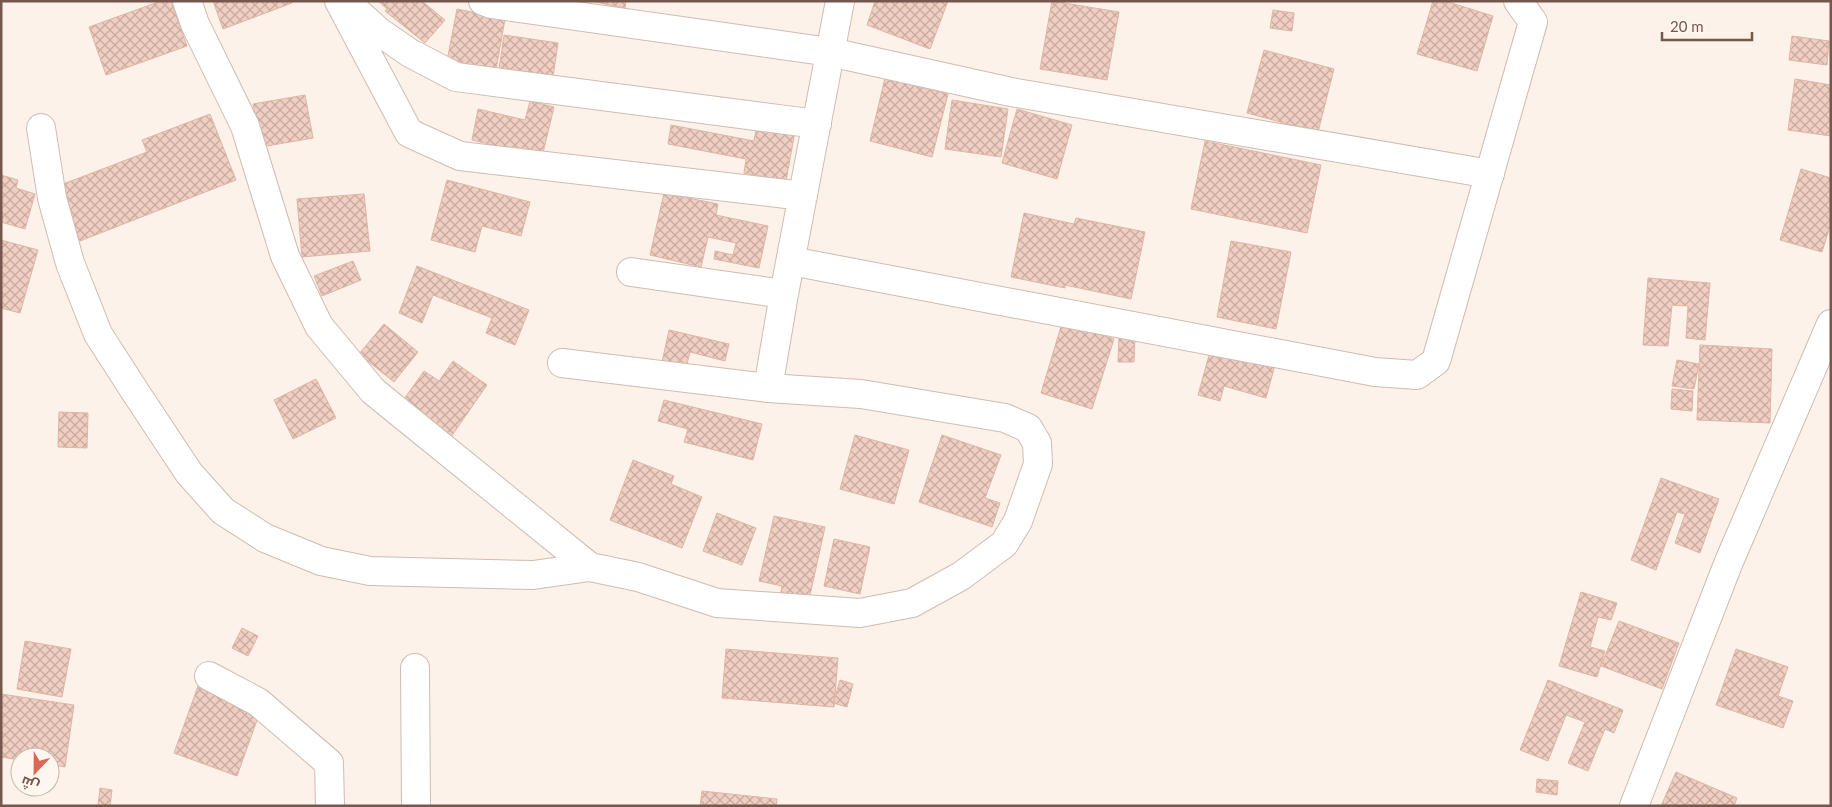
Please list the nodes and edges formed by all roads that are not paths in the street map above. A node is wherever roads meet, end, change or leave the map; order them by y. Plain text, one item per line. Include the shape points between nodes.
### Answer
1 (187, 1) edge
2 (339, 1) edge
3 (345, 1) edge
4 (483, 1) edge
5 (840, 1) edge
6 (1518, 1) edge
7 (830, 52) junction
8 (817, 124) junction
9 (41, 128) dead end
10 (1490, 174) junction
11 (803, 196) junction
12 (791, 261) junction
13 (631, 272) dead end
14 (784, 294) junction
15 (1831, 324) edge
16 (562, 363) dead end
17 (768, 388) junction
18 (590, 567) junction
19 (415, 668) dead end
20 (209, 676) dead end
21 (330, 806) edge
22 (416, 806) edge
23 (1634, 806) edge

1 - 18 street via 245,126 285,256 319,326 373,390
2 - 11 street via 409,133 460,156
3 - 8 street via 378,31 410,53 456,77
4 - 7 street
5 - 7 street
6 - 10 street via 1533,22
7 - 8 street
7 - 10 street via 1010,92
8 - 11 street
9 - 18 street via 52,198 70,262 98,334 189,473 223,511 265,538 321,561 370,571 533,575
10 - 12 street via 1436,361 1417,376 1375,372
11 - 12 street
12 - 14 street
13 - 14 street
14 - 17 street
15 - 23 street via 1728,564
16 - 17 street
17 - 18 street via 861,394 1005,418 1028,428 1037,443 1038,464 1018,521 1004,544 961,576 912,603 860,612 717,603 638,577
19 - 22 street
20 - 21 street via 258,702 328,764

